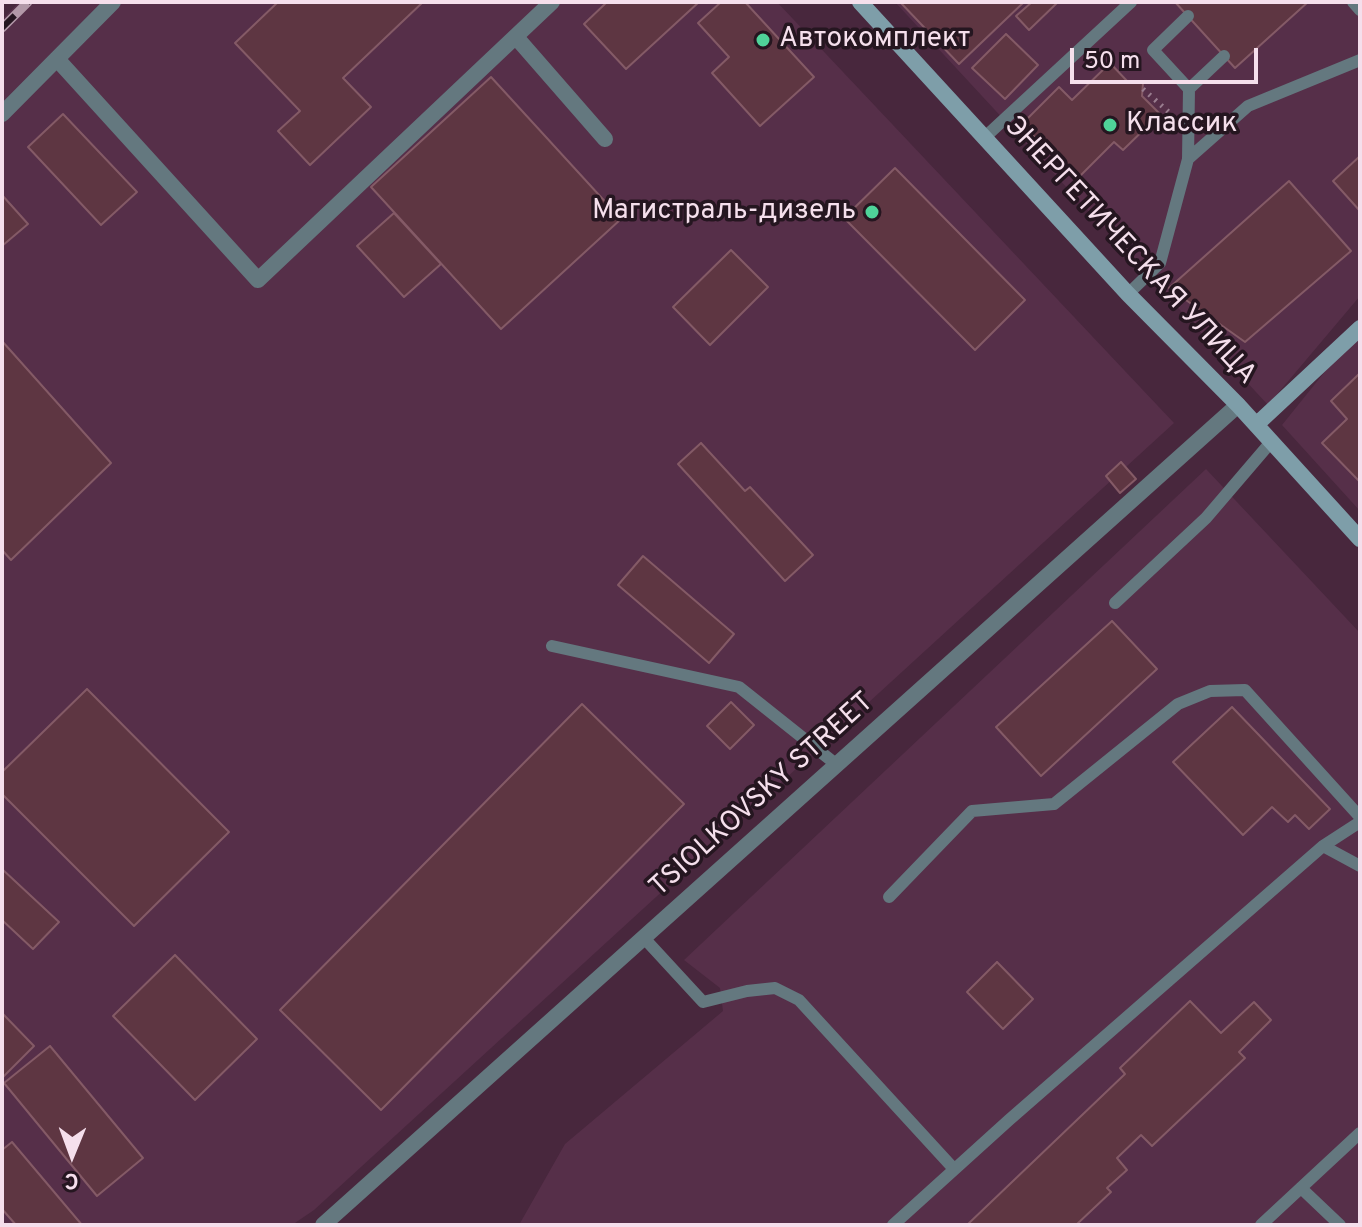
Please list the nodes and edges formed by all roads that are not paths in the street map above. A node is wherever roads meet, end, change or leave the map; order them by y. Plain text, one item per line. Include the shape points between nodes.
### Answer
1 (113, 2) edge
2 (552, 2) edge
3 (860, 2) edge
4 (1131, 2) edge
5 (1353, 2) edge
6 (1360, 10) edge
7 (1188, 16) dead end
8 (516, 37) junction
9 (1224, 56) dead end
10 (57, 59) junction
11 (1360, 60) edge
12 (1189, 89) junction
13 (2, 114) edge
14 (984, 138) junction
15 (605, 139) dead end
16 (1188, 159) junction
17 (1128, 294) junction
18 (1360, 328) edge
19 (1238, 405) junction
20 (1256, 425) junction
21 (1271, 442) junction
22 (1360, 539) edge
23 (1115, 603) dead end
24 (552, 646) dead end
25 (837, 765) junction
26 (1360, 819) edge
27 (1323, 846) junction
28 (1360, 866) edge
29 (889, 897) dead end
30 (644, 938) junction
31 (1360, 1133) edge
32 (954, 1169) junction
33 (1301, 1188) junction
34 (323, 1225) edge
35 (893, 1225) edge
36 (1261, 1225) edge
37 (1340, 1225) edge

1 - 10 street
2 - 8 street
3 - 14 street, ЭНЕРГЕТИЧЕСКАЯ УЛИЦА
4 - 14 lane
5 - 6 lane
7 - 12 lane via 1153,50
8 - 10 street via 258,280
8 - 15 street
9 - 12 lane
10 - 13 street
11 - 16 lane via 1248,106
12 - 16 lane
14 - 17 street, ЭНЕРГЕТИЧЕСКАЯ УЛИЦА
16 - 17 lane via 1160,263
17 - 19 street, ЭНЕРГЕТИЧЕСКАЯ УЛИЦА
18 - 20 street
19 - 20 street, ЭНЕРГЕТИЧЕСКАЯ УЛИЦА
19 - 25 street, TSIOLKOVSKY STREET
20 - 21 street, ЭНЕРГЕТИЧЕСКАЯ УЛИЦА
21 - 22 street, ЭНЕРГЕТИЧЕСКАЯ УЛИЦА
21 - 23 lane via 1206,518
24 - 25 lane via 739,687
25 - 30 street, TSIOLKOVSKY STREET
26 - 27 lane
26 - 29 lane via 1245,690 1210,691 1178,704 1054,804 972,811
27 - 28 lane
27 - 32 lane
30 - 32 lane via 703,1002 775,988 799,1000
30 - 34 street, TSIOLKOVSKY STREET
31 - 33 lane
32 - 35 lane
33 - 36 lane
33 - 37 lane

